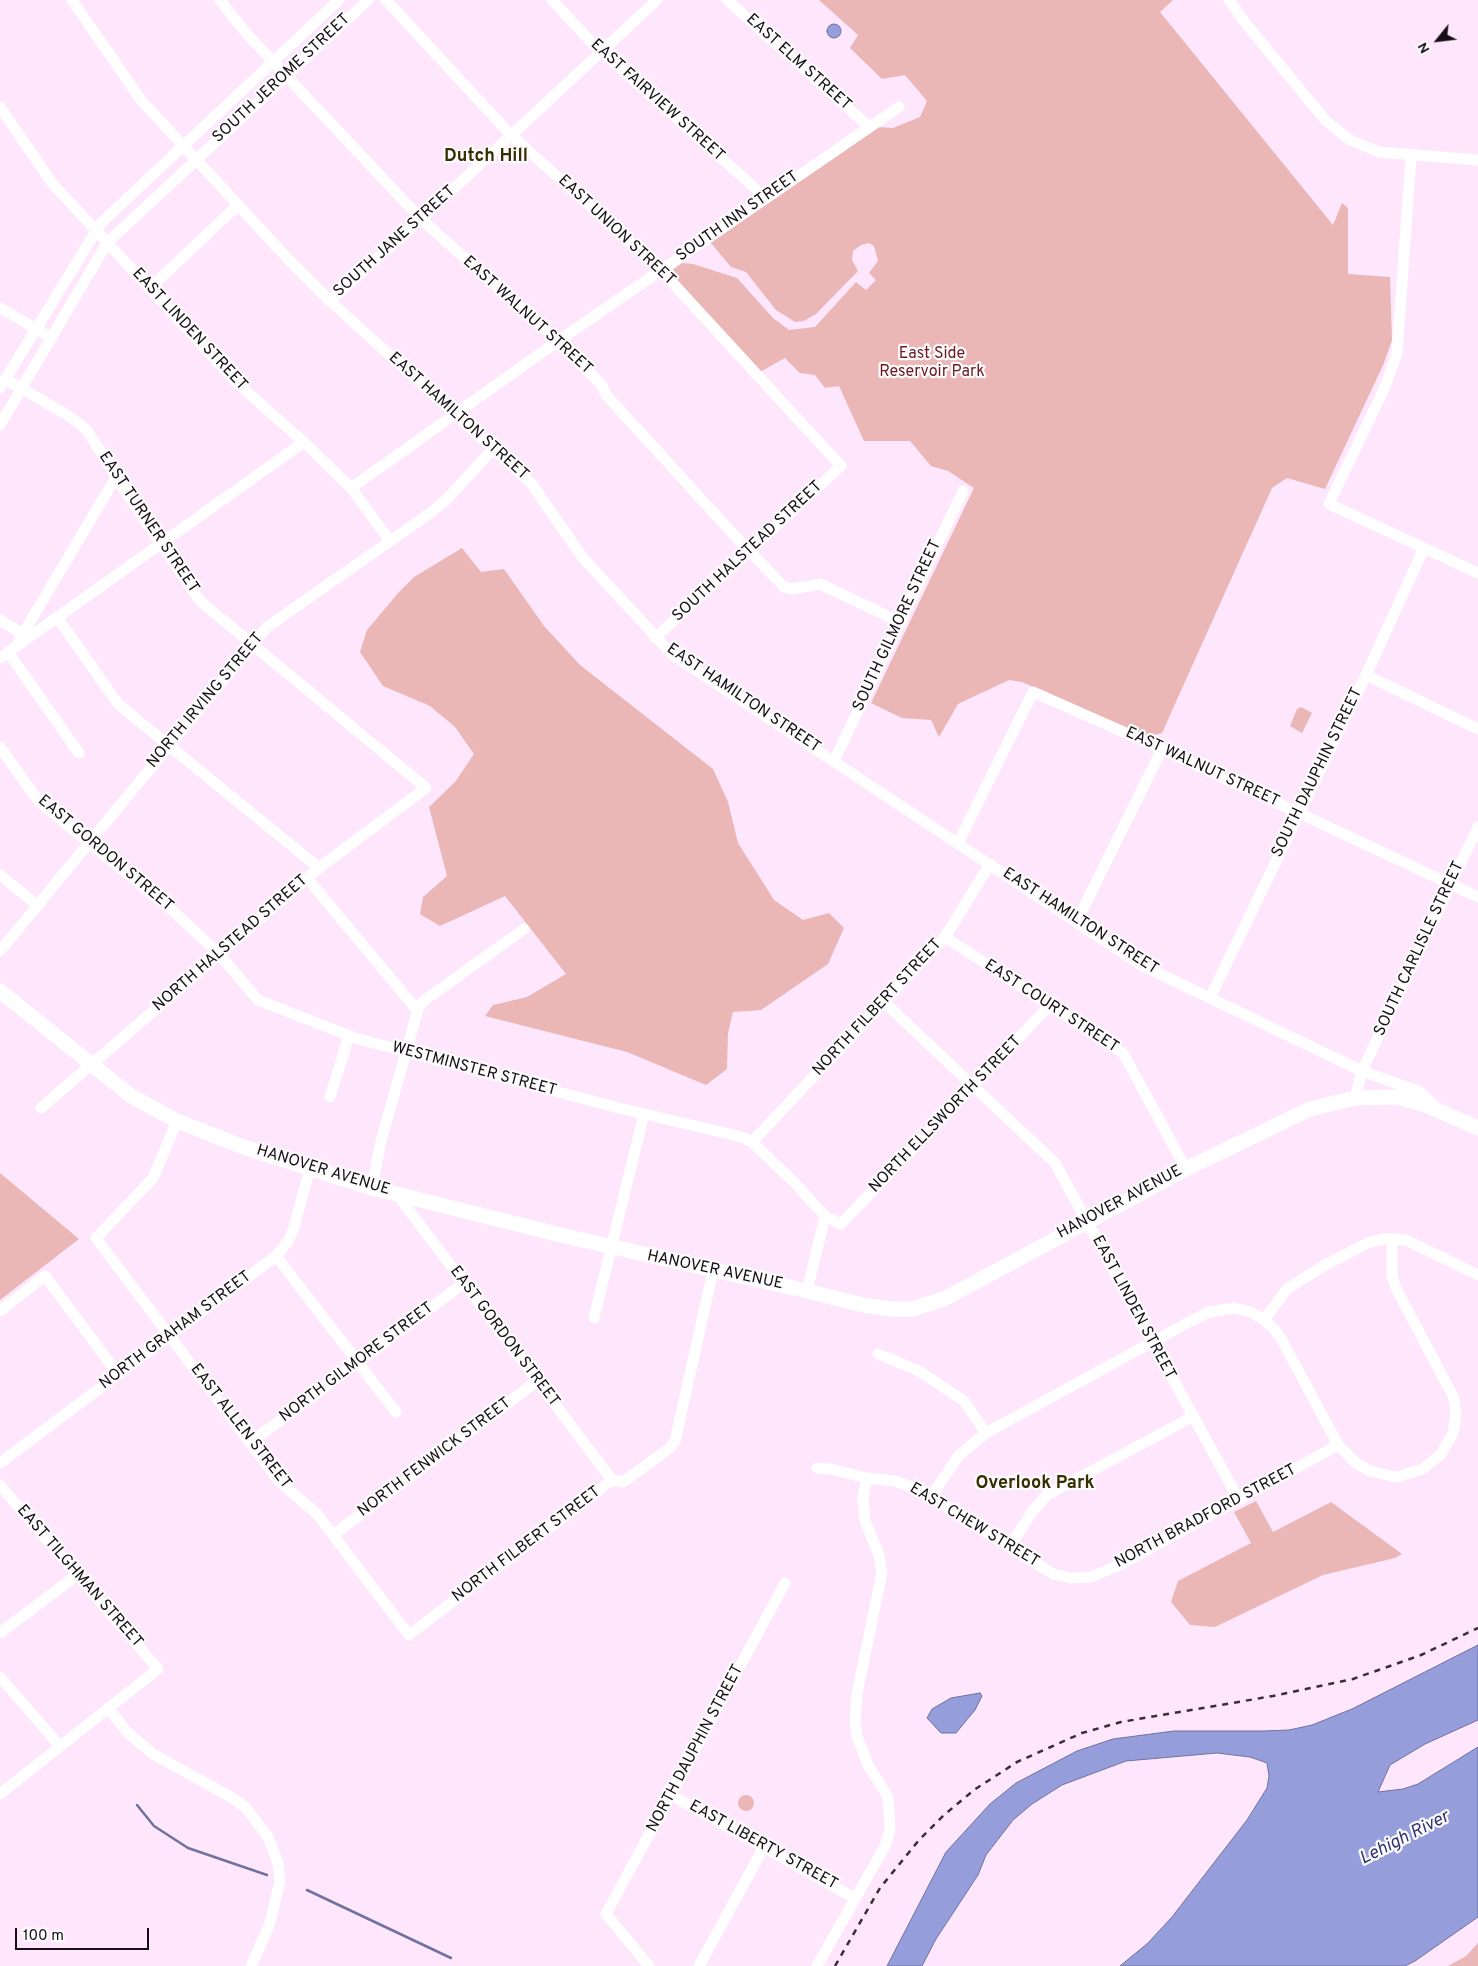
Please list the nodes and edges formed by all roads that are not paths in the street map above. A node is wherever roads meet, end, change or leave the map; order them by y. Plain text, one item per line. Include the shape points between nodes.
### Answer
1 (72, 0) edge
2 (220, 0) edge
3 (339, 0) edge
4 (368, 0) edge
5 (386, 0) edge
6 (552, 0) edge
7 (657, 0) edge
8 (727, 0) edge
9 (1229, 0) edge
10 (600, 51) junction
11 (273, 60) junction
12 (286, 75) junction
13 (0, 107) edge
14 (898, 107) dead end
15 (868, 126) junction
16 (511, 135) junction
17 (184, 144) junction
18 (1411, 156) junction
19 (196, 159) junction
20 (1478, 160) edge
21 (766, 198) junction
22 (238, 205) junction
23 (421, 220) junction
24 (95, 231) junction
25 (107, 243) junction
26 (661, 270) junction
27 (150, 288) junction
28 (330, 301) junction
29 (0, 308) edge
30 (35, 328) junction
31 (52, 338) junction
32 (558, 340) junction
33 (3, 383) edge
34 (22, 389) junction
35 (454, 414) junction
36 (0, 425) edge
37 (304, 442) junction
38 (493, 449) junction
39 (841, 466) joint
40 (116, 477) junction
41 (351, 488) junction
42 (963, 491) dead end
43 (390, 541) junction
44 (161, 544) junction
45 (1424, 548) junction
46 (749, 551) junction
47 (1478, 573) edge
48 (57, 617) junction
49 (0, 620) edge
50 (900, 622) junction
51 (23, 634) junction
52 (655, 638) junction
53 (252, 644) junction
54 (8, 652) edge
55 (1366, 675) junction
56 (1478, 729) edge
57 (169, 745) junction
58 (0, 747) edge
59 (1162, 749) junction
60 (79, 753) dead end
61 (834, 761) junction
62 (4, 763) edge
63 (426, 788) joint
64 (1299, 812) junction
65 (1478, 827) edge
66 (89, 843) junction
67 (958, 843) junction
68 (990, 864) junction
69 (319, 868) junction
70 (0, 875) edge
71 (308, 878) junction
72 (1451, 885) junction
73 (1478, 897) edge
74 (37, 906) junction
75 (1077, 921) junction
76 (524, 929) dead end
77 (945, 937) junction
78 (0, 951) edge
79 (219, 954) junction
80 (0, 991) edge
81 (1210, 998) junction
82 (884, 1002) junction
83 (1050, 1005) junction
84 (417, 1010) junction
85 (349, 1036) junction
86 (406, 1052) junction
87 (91, 1065) junction
88 (1362, 1071) junction
89 (973, 1086) junction
90 (330, 1096) dead end
91 (1355, 1098) junction
92 (41, 1108) dead end
93 (1440, 1110) junction
94 (644, 1114) junction
95 (177, 1121) junction
96 (1478, 1128) edge
97 (752, 1142) junction
98 (310, 1169) junction
99 (1186, 1169) junction
100 (372, 1188) junction
101 (396, 1193) junction
102 (825, 1216) junction
103 (1086, 1221) junction
104 (1392, 1239) junction
105 (612, 1248) junction
106 (276, 1256) junction
107 (713, 1271) junction
108 (1478, 1275) edge
109 (464, 1283) junction
110 (807, 1291) junction
111 (0, 1311) edge
112 (594, 1318) dead end
113 (1264, 1320) junction
114 (169, 1336) junction
115 (1153, 1342) junction
116 (878, 1354) dead end
117 (358, 1363) junction
118 (118, 1374) junction
119 (537, 1381) junction
120 (396, 1412) dead end
121 (1192, 1417) junction
122 (986, 1432) junction
123 (250, 1444) junction
124 (1338, 1445) junction
125 (0, 1463) edge
126 (817, 1468) dead end
127 (867, 1478) junction
128 (612, 1480) junction
129 (0, 1485) edge
130 (932, 1497) junction
131 (1239, 1500) junction
132 (333, 1535) junction
133 (1010, 1546) junction
134 (77, 1575) junction
135 (1071, 1578) joint
136 (785, 1583) dead end
137 (0, 1633) edge
138 (409, 1636) joint
139 (0, 1677) edge
140 (108, 1708) junction
141 (60, 1746) junction
142 (0, 1794) edge
143 (671, 1795) junction
144 (764, 1847) junction
145 (854, 1898) junction
146 (251, 1966) edge
147 (649, 1966) edge
148 (699, 1966) edge
149 (817, 1966) edge

1 - 17 street, EAST HAMILTON STREET via 141,100
2 - 11 street, EAST WALNUT STREET
3 - 11 street, SOUTH JEROME STREET
4 - 12 street, SOUTH JEROME STREET
5 - 16 street, EAST UNION STREET
6 - 10 street, EAST FAIRVIEW STREET
7 - 10 street, SOUTH JANE STREET
8 - 15 street, EAST ELM STREET
9 - 18 street via 1305,97 1337,132 1362,147
10 - 16 street, SOUTH JANE STREET
10 - 21 street, EAST FAIRVIEW STREET
11 - 12 street, EAST WALNUT STREET
11 - 17 street, SOUTH JEROME STREET
12 - 19 street, SOUTH JEROME STREET
12 - 23 street, EAST WALNUT STREET
13 - 24 street, EAST LINDEN STREET via 52,183
14 - 15 street, SOUTH INN STREET
15 - 21 street, SOUTH INN STREET
16 - 23 street, SOUTH JANE STREET
16 - 26 street, EAST UNION STREET
17 - 19 street, EAST HAMILTON STREET
17 - 24 street, SOUTH JEROME STREET
18 - 20 street
18 - 45 street via 1397,353 1385,387 1329,504
19 - 22 street, EAST HAMILTON STREET
19 - 25 street, SOUTH JEROME STREET
21 - 26 street, SOUTH INN STREET
22 - 27 street
22 - 28 street, EAST HAMILTON STREET
23 - 28 street, SOUTH JANE STREET
23 - 32 street, EAST WALNUT STREET
24 - 25 street, EAST LINDEN STREET
24 - 30 street, SOUTH JEROME STREET
25 - 27 street, EAST LINDEN STREET
25 - 31 street, SOUTH JEROME STREET
26 - 32 street, SOUTH INN STREET
26 - 39 street, EAST UNION STREET
27 - 37 street, EAST LINDEN STREET via 238,384
28 - 35 street, EAST HAMILTON STREET
29 - 30 street
30 - 31 street
30 - 33 street, SOUTH JEROME STREET
31 - 34 street, SOUTH JEROME STREET
32 - 35 street, SOUTH INN STREET
32 - 46 street, EAST WALNUT STREET
33 - 34 street, EAST TURNER STREET
34 - 36 street, SOUTH JEROME STREET
34 - 40 street, EAST TURNER STREET via 87,430
35 - 38 street, EAST HAMILTON STREET
35 - 41 street, SOUTH INN STREET
37 - 41 street, EAST LINDEN STREET
37 - 44 street
38 - 43 street, NORTH IRVING STREET via 447,499
38 - 52 street, EAST HAMILTON STREET via 539,492 582,558
39 - 46 street, SOUTH HALSTEAD STREET
40 - 44 street, EAST TURNER STREET
40 - 51 street
41 - 43 street, EAST LINDEN STREET
42 - 50 street, SOUTH GILMORE STREET
43 - 53 street, NORTH IRVING STREET via 267,627
44 - 48 street
44 - 53 street, EAST TURNER STREET via 200,601
45 - 47 street
45 - 55 street, SOUTH DAUPHIN STREET
46 - 50 street, EAST WALNUT STREET via 788,589 820,584
46 - 52 street, SOUTH HALSTEAD STREET
48 - 54 street
48 - 57 street via 118,704
49 - 51 street
50 - 61 street, SOUTH GILMORE STREET
51 - 54 street
52 - 61 street, EAST HAMILTON STREET via 673,655
53 - 57 street, NORTH IRVING STREET
53 - 63 street, EAST TURNER STREET
54 - 60 street
55 - 56 street
55 - 64 street, SOUTH DAUPHIN STREET
57 - 66 street, NORTH IRVING STREET
57 - 69 street
58 - 62 street, EAST GORDON STREET
59 - 64 street, EAST WALNUT STREET
59 - 67 street, EAST WALNUT STREET via 1033,692
59 - 75 street
61 - 67 street, EAST HAMILTON STREET
62 - 66 street, EAST GORDON STREET via 39,802
63 - 69 street, NORTH HALSTEAD STREET
64 - 72 street, EAST WALNUT STREET
64 - 81 street, SOUTH DAUPHIN STREET
65 - 72 street, SOUTH CARLISLE STREET
66 - 74 street, NORTH IRVING STREET
66 - 79 street, EAST GORDON STREET via 173,911
67 - 68 street, EAST HAMILTON STREET
68 - 75 street, EAST HAMILTON STREET
68 - 77 street, NORTH FILBERT STREET
69 - 71 street, NORTH HALSTEAD STREET
70 - 74 street
71 - 79 street, NORTH HALSTEAD STREET
71 - 84 street
72 - 73 street, EAST WALNUT STREET
72 - 88 street, SOUTH CARLISLE STREET
74 - 78 street, NORTH IRVING STREET
75 - 81 street, EAST HAMILTON STREET via 1141,965
76 - 84 street via 425,1000
77 - 82 street, NORTH FILBERT STREET
77 - 83 street, EAST COURT STREET
79 - 85 street, WESTMINSTER STREET via 258,1000
79 - 87 street, NORTH HALSTEAD STREET
80 - 87 main road, HANOVER AVENUE
81 - 88 street, EAST HAMILTON STREET
82 - 89 street, EAST LINDEN STREET
82 - 97 street, NORTH FILBERT STREET
83 - 89 street, NORTH ELLSWORTH STREET
83 - 99 street, EAST COURT STREET via 1122,1053
84 - 86 street
85 - 86 street, WESTMINSTER STREET
85 - 90 street
86 - 94 street, WESTMINSTER STREET
86 - 100 street via 381,1141
87 - 92 street, NORTH HALSTEAD STREET
87 - 95 main road, HANOVER AVENUE via 131,1096
88 - 91 street, SOUTH CARLISLE STREET
88 - 93 street, EAST HAMILTON STREET via 1418,1091
89 - 102 street, NORTH ELLSWORTH STREET via 841,1224
89 - 103 street, EAST LINDEN STREET via 1055,1163
91 - 93 main road, HANOVER AVENUE via 1395,1097
91 - 99 main road, HANOVER AVENUE via 1297,1114
93 - 96 main road, EAST HAMILTON STREET
94 - 97 street, WESTMINSTER STREET
94 - 105 street
95 - 98 main road, HANOVER AVENUE
95 - 114 street, EAST ALLEN STREET via 153,1178 96,1238
97 - 102 street
98 - 100 main road, HANOVER AVENUE
98 - 106 street, NORTH GRAHAM STREET via 291,1235
99 - 103 main road, HANOVER AVENUE
100 - 101 main road, HANOVER AVENUE
101 - 105 main road, HANOVER AVENUE
101 - 109 street, EAST GORDON STREET
102 - 110 street
103 - 110 main road, HANOVER AVENUE via 944,1299 912,1309 884,1308
103 - 115 street, EAST LINDEN STREET
104 - 108 street via 1406,1240
104 - 113 street via 1370,1242 1353,1249 1298,1281 1287,1289
104 - 124 street via 1392,1276 1396,1288 1454,1398 1453,1433 1444,1450 1423,1469 1396,1477 1370,1471 1356,1463
105 - 107 main road, HANOVER AVENUE
105 - 112 street
106 - 114 street, NORTH GRAHAM STREET
106 - 117 street
107 - 110 main road, HANOVER AVENUE
107 - 128 street, NORTH FILBERT STREET via 675,1441 624,1482
109 - 117 street, NORTH GILMORE STREET
109 - 119 street, EAST GORDON STREET
111 - 118 street via 45,1276
113 - 115 street via 1251,1312 1234,1308 1209,1312
113 - 124 street via 1282,1340
114 - 118 street, NORTH GRAHAM STREET
114 - 123 street, EAST ALLEN STREET
115 - 121 street, EAST LINDEN STREET
115 - 122 street
116 - 122 street via 919,1371 964,1401
117 - 120 street
117 - 123 street, NORTH GILMORE STREET
118 - 125 street, NORTH GRAHAM STREET
119 - 128 street, EAST GORDON STREET
119 - 132 street, NORTH FENWICK STREET
121 - 131 street, EAST LINDEN STREET
121 - 133 street via 1047,1495
122 - 130 street via 958,1455
123 - 132 street, EAST ALLEN STREET via 279,1481 313,1510
124 - 131 street, NORTH BRADFORD STREET
126 - 127 street, EAST CHEW STREET
127 - 130 street, EAST CHEW STREET via 895,1481
127 - 145 street via 863,1498 865,1521 879,1555 882,1572 857,1694 855,1722 868,1765 888,1797 891,1819 885,1846
128 - 138 street, NORTH FILBERT STREET
129 - 134 street, EAST TILGHMAN STREET
130 - 133 street, EAST CHEW STREET
131 - 135 street, NORTH BRADFORD STREET via 1120,1565 1091,1577
132 - 138 street, EAST ALLEN STREET
133 - 135 street, EAST CHEW STREET via 1053,1574
134 - 137 street
134 - 140 street, EAST TILGHMAN STREET via 158,1669
136 - 143 street, NORTH DAUPHIN STREET
139 - 141 street
140 - 141 street
140 - 146 street via 128,1733 147,1749 234,1799 260,1825 268,1838 278,1863 280,1881 275,1906
141 - 142 street
143 - 144 street, EAST LIBERTY STREET
143 - 147 street, NORTH DAUPHIN STREET via 606,1914
144 - 145 street, EAST LIBERTY STREET
144 - 148 street
145 - 149 street

